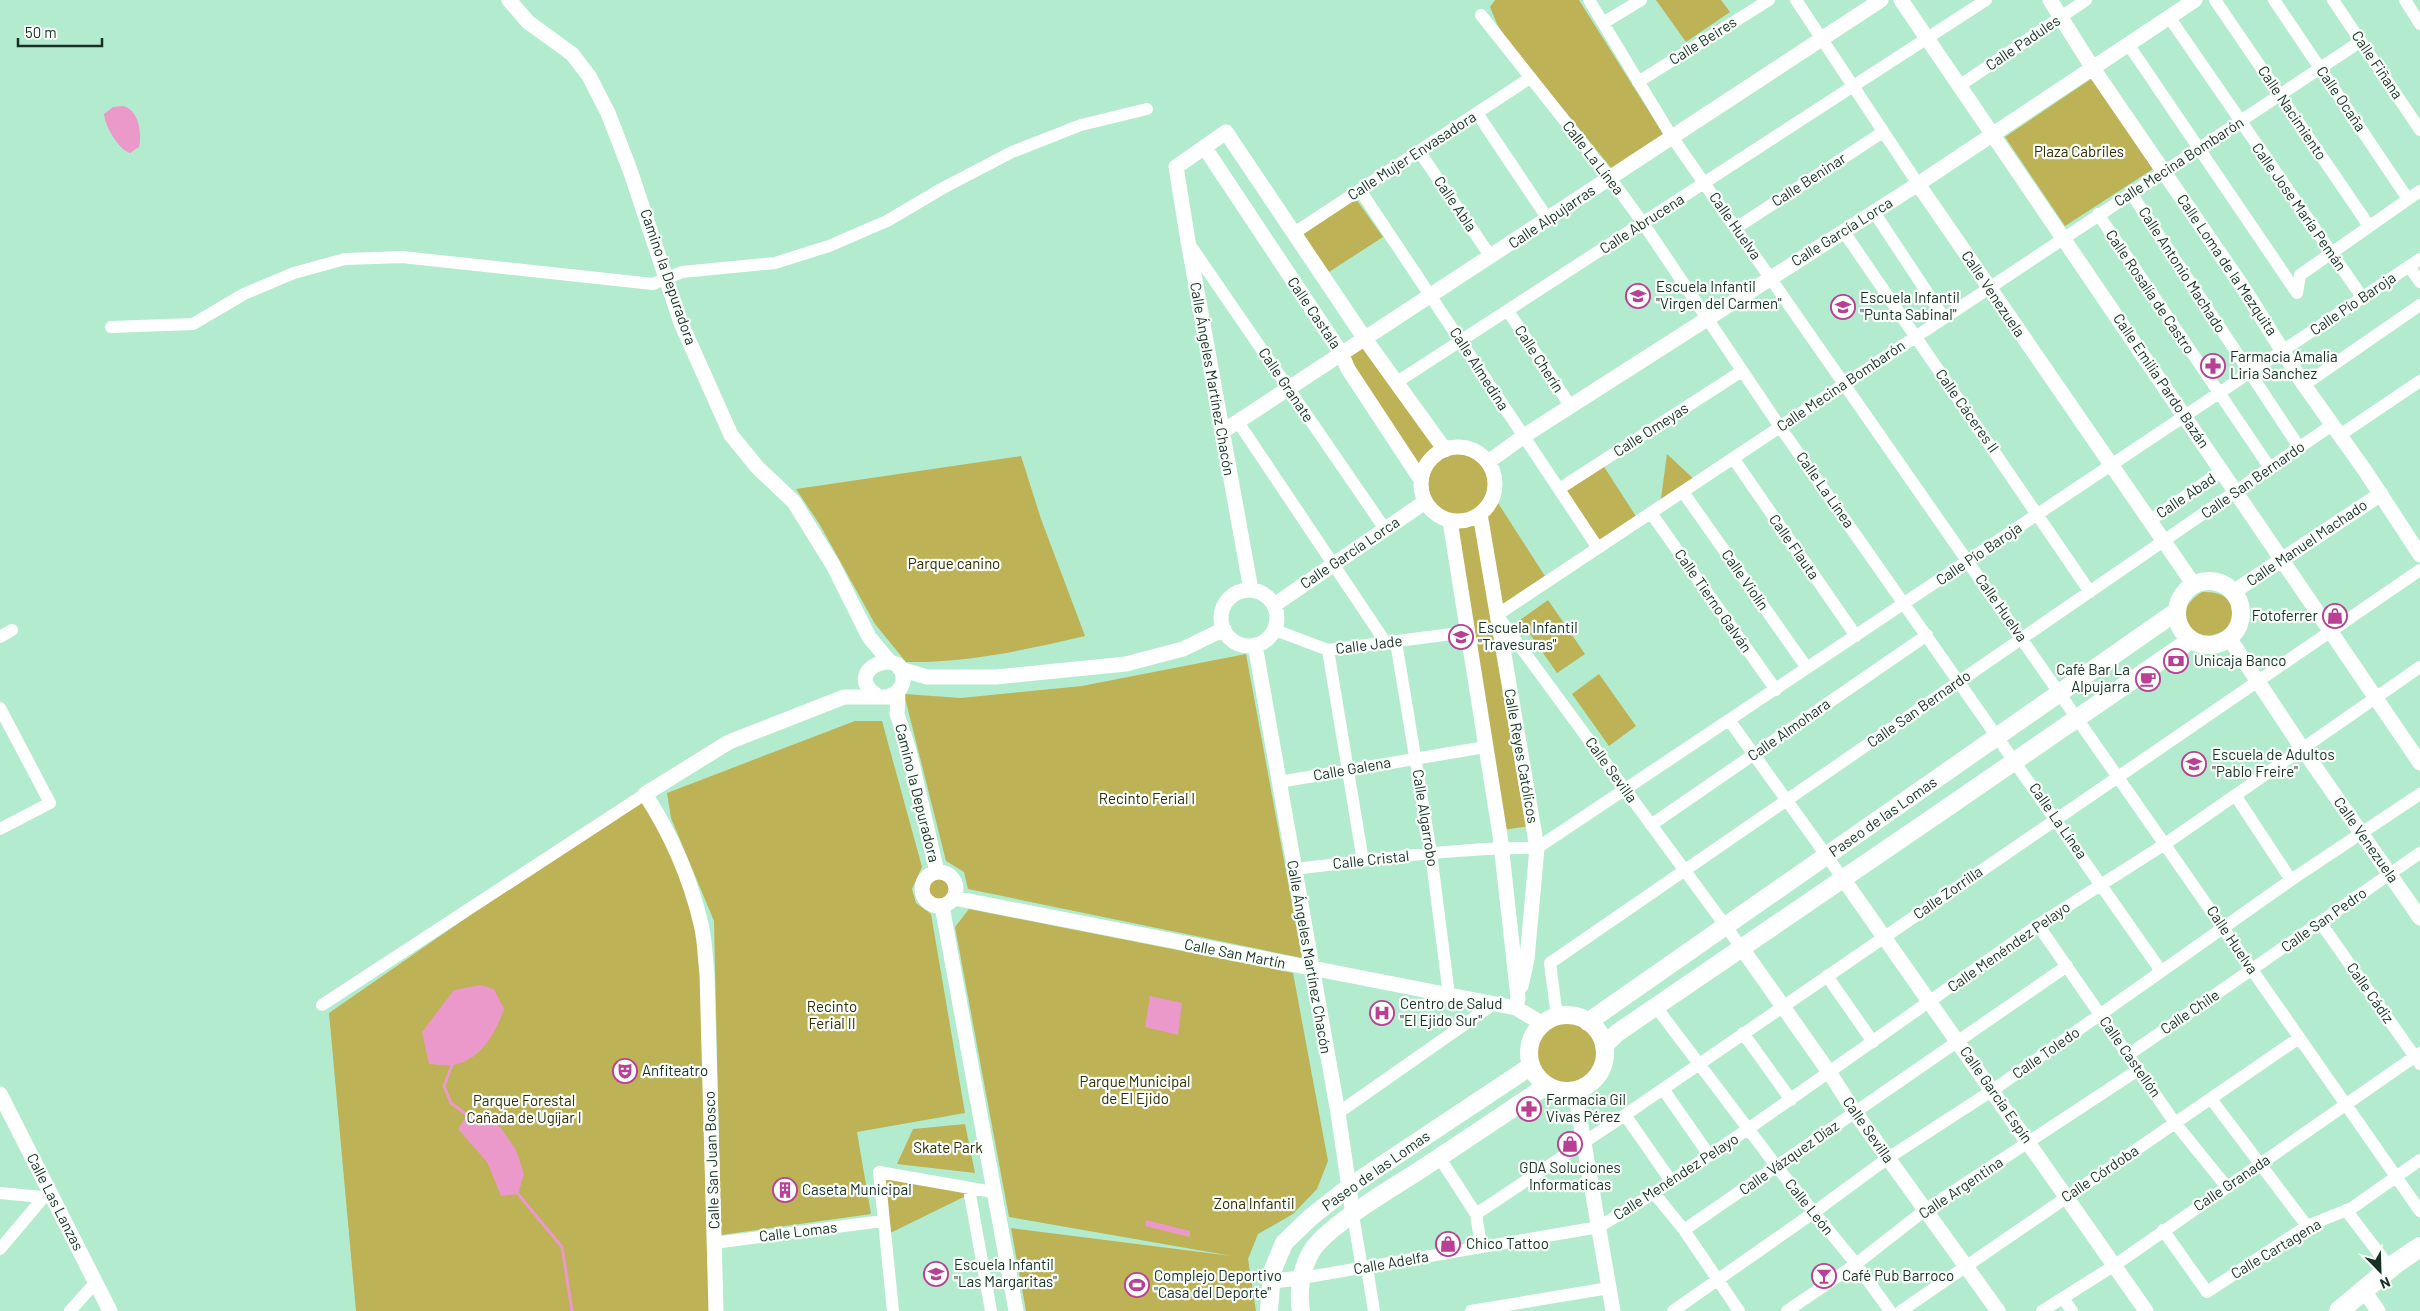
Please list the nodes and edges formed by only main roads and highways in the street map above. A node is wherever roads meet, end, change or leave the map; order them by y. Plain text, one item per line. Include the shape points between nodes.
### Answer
1 (2177, 611) junction
2 (2191, 640) junction
3 (1588, 1022) junction
4 (1604, 1046) junction
5 (1531, 1066) junction
6 (1546, 1086) junction
7 (2416, 1254) edge
8 (2372, 1303) edge
9 (2340, 1310) edge
10 (1269, 1311) edge
11 (1301, 1311) edge

1 - 2 main road via 2181,627
1 - 2 main road via 2185,592 2204,581 2225,585 2233,592 2241,611 2240,621 2229,638 2210,645
1 - 3 main road, Paseo de las Lomas
2 - 4 main road, Paseo de las Lomas via 1844,880 1741,947 1617,1033
3 - 4 main road
3 - 5 main road via 1570,1016 1550,1021 1535,1032 1528,1054
4 - 6 main road via 1601,1069 1586,1086 1575,1090 1556,1090
5 - 6 main road
5 - 10 main road, Paseo de las Lomas via 1349,1187 1311,1216 1284,1244 1272,1272
6 - 11 main road, Paseo de las Lomas via 1333,1230 1312,1251 1302,1278
7 - 8 main road
7 - 9 main road via 2390,1268
8 - 9 main road

